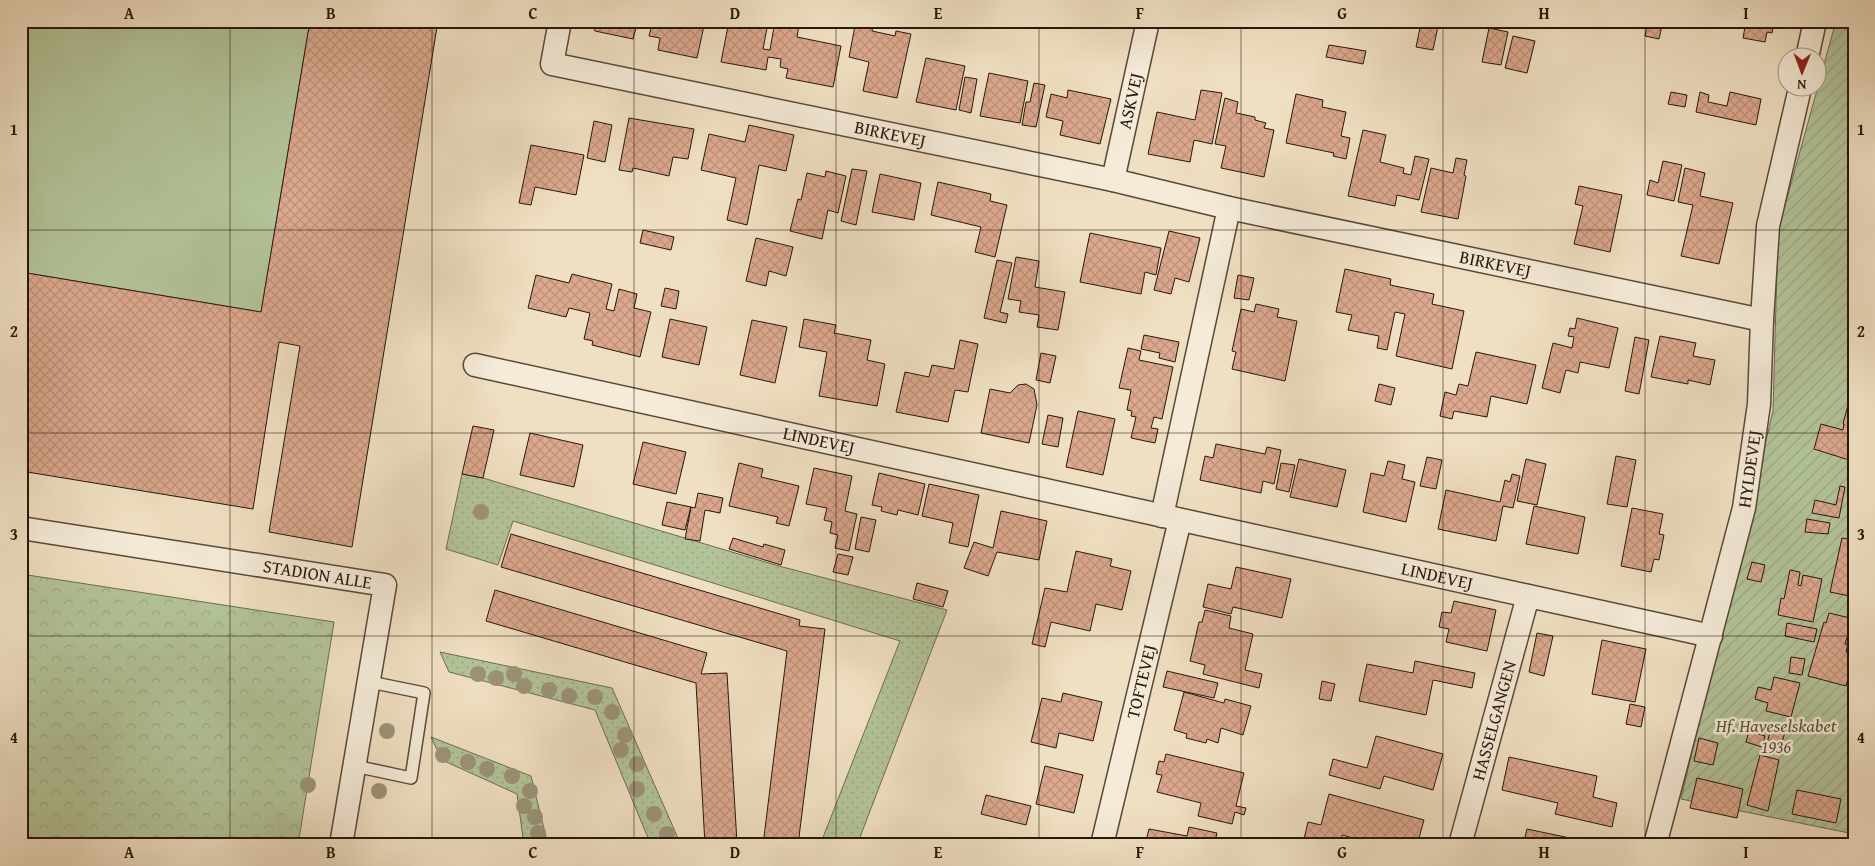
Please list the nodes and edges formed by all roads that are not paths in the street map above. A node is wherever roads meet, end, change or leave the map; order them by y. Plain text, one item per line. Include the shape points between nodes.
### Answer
1 (560, 21) edge
2 (1148, 21) edge
3 (1815, 21) edge
4 (1809, 48) edge
5 (1798, 98) edge
6 (1113, 180) junction
7 (1228, 208) junction
8 (1762, 320) junction
9 (476, 365) dead end
10 (1171, 518) junction
11 (21, 528) edge
12 (1528, 596) junction
13 (1711, 636) junction
14 (370, 682) junction
15 (355, 766) junction
16 (341, 845) edge
17 (1102, 845) edge
18 (1460, 845) edge
19 (1655, 845) edge

1 - 6 street, BIRKEVEJ via 552,64
2 - 6 street, ASKVEJ
3 - 4 street
5 - 8 street, HYLDEVEJ via 1768,226
6 - 7 street, BIRKEVEJ
7 - 8 street, BIRKEVEJ
7 - 10 street via 1198,355
8 - 13 street, HYLDEVEJ via 1759,404 1744,508
9 - 10 street, LINDEVEJ
10 - 12 street, LINDEVEJ
10 - 17 street, TOFTEVEJ
11 - 14 street, STADION ALLE via 384,586
12 - 13 street, LINDEVEJ
12 - 18 street, HASSELGANGEN
13 - 19 street, HYLDEVEJ
14 - 15 street, STADION ALLE
14 - 15 lane via 424,693 411,778
15 - 16 street, STADION ALLE

